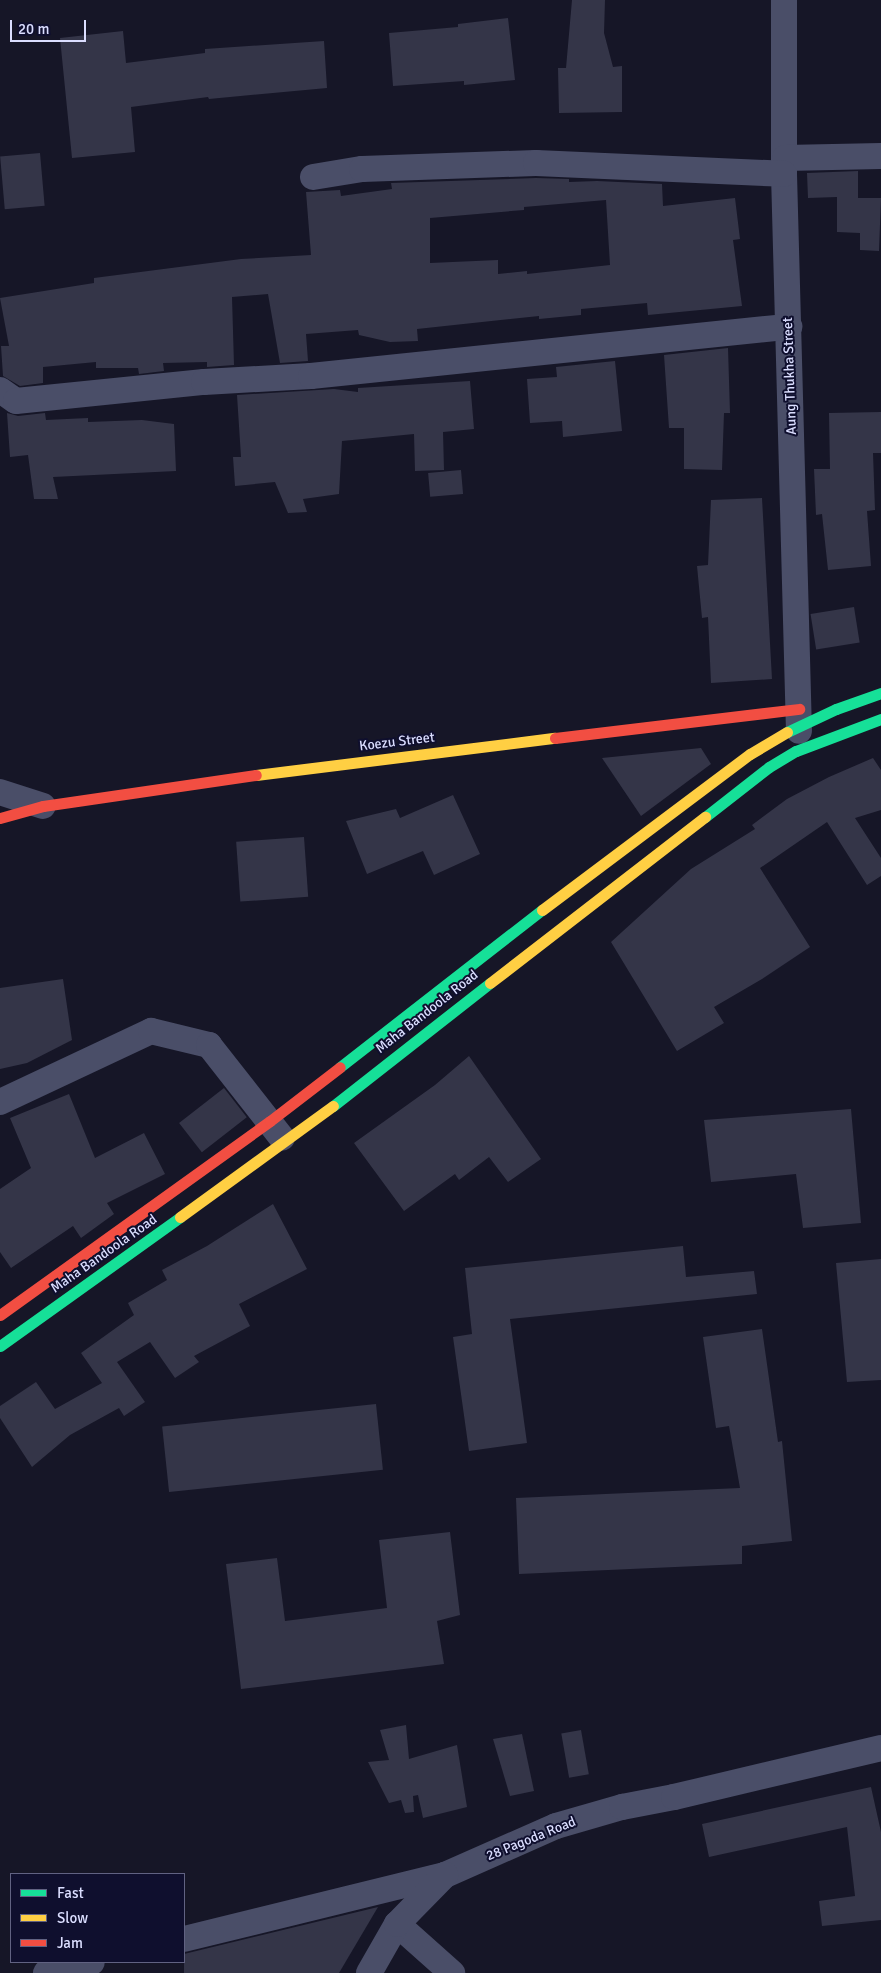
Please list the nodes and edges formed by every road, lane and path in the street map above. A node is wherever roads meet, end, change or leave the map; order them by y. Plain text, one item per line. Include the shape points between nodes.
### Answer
1 (784, 0) edge
2 (881, 156) edge
3 (784, 166) junction
4 (314, 177) dead end
5 (789, 326) junction
6 (0, 390) edge
7 (881, 693) edge
8 (800, 717) junction
9 (881, 719) edge
10 (796, 751) junction
11 (0, 792) edge
12 (43, 806) junction
13 (0, 818) edge
14 (0, 1102) edge
15 (270, 1121) junction
16 (286, 1142) junction
17 (0, 1315) edge
18 (0, 1346) edge
19 (881, 1748) edge
20 (445, 1875) junction
21 (397, 1924) junction
22 (185, 1939) edge
23 (88, 1963) edge
24 (46, 1973) edge
25 (370, 1973) edge
26 (452, 1973) edge

1 - 3 street, Aung Thukha Street
2 - 3 street
3 - 4 street via 536,163 362,168
3 - 5 street, Aung Thukha Street
5 - 6 street via 311,376 204,382 16,401
5 - 8 street, Aung Thukha Street
7 - 8 main road, Maha Bandoola Road via 836,709
8 - 10 street, Aung Thukha Street
8 - 12 main road, Koezu Street via 311,767
8 - 15 main road, Maha Bandoola Road via 564,892
9 - 10 main road, Maha Bandoola Road
10 - 16 main road, Maha Bandoola Road via 769,768 568,922
11 - 12 street
12 - 13 main road, Koezu Street
14 - 15 street via 151,1031 209,1045
15 - 16 street
15 - 17 main road, Maha Bandoola Road
16 - 18 main road, Maha Bandoola Road
19 - 20 street, 28 Pagoda Road via 556,1826
20 - 21 street
20 - 22 street, 28 Pagoda Road
21 - 25 street
21 - 26 street
23 - 24 street

